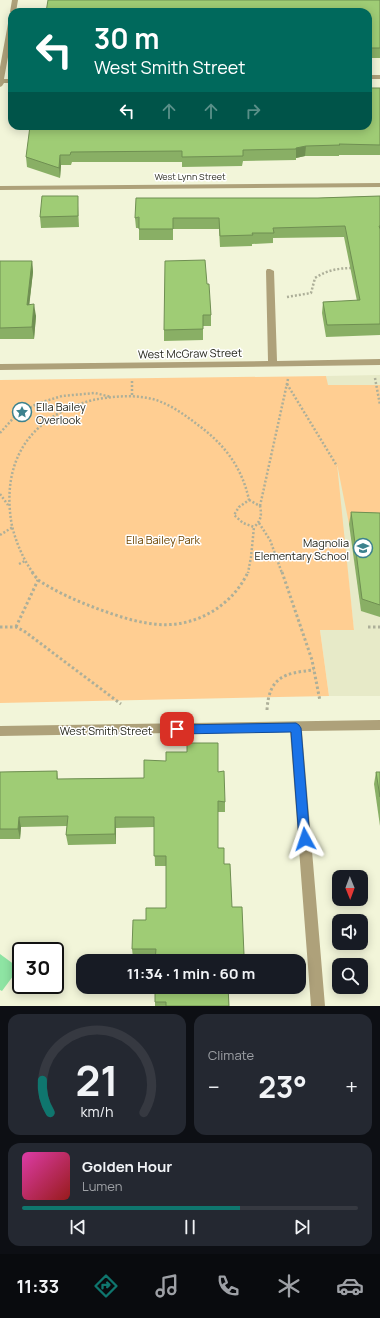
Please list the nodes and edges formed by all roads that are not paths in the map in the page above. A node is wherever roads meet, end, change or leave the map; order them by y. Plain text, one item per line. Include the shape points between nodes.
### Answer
1 (8, 39) edge
2 (0, 82) edge
3 (380, 185) edge
4 (0, 188) edge
5 (270, 271) dead end
6 (380, 362) edge
7 (273, 364) junction
8 (0, 367) edge
9 (380, 725) edge
10 (296, 728) junction
11 (0, 731) edge
12 (318, 1006) edge

1 - 2 street
3 - 4 street, West Lynn Street
5 - 7 street
6 - 7 street, West McGraw Street
7 - 8 street, West McGraw Street
9 - 10 street, West Smith Street
10 - 11 street, West Smith Street
10 - 12 street

